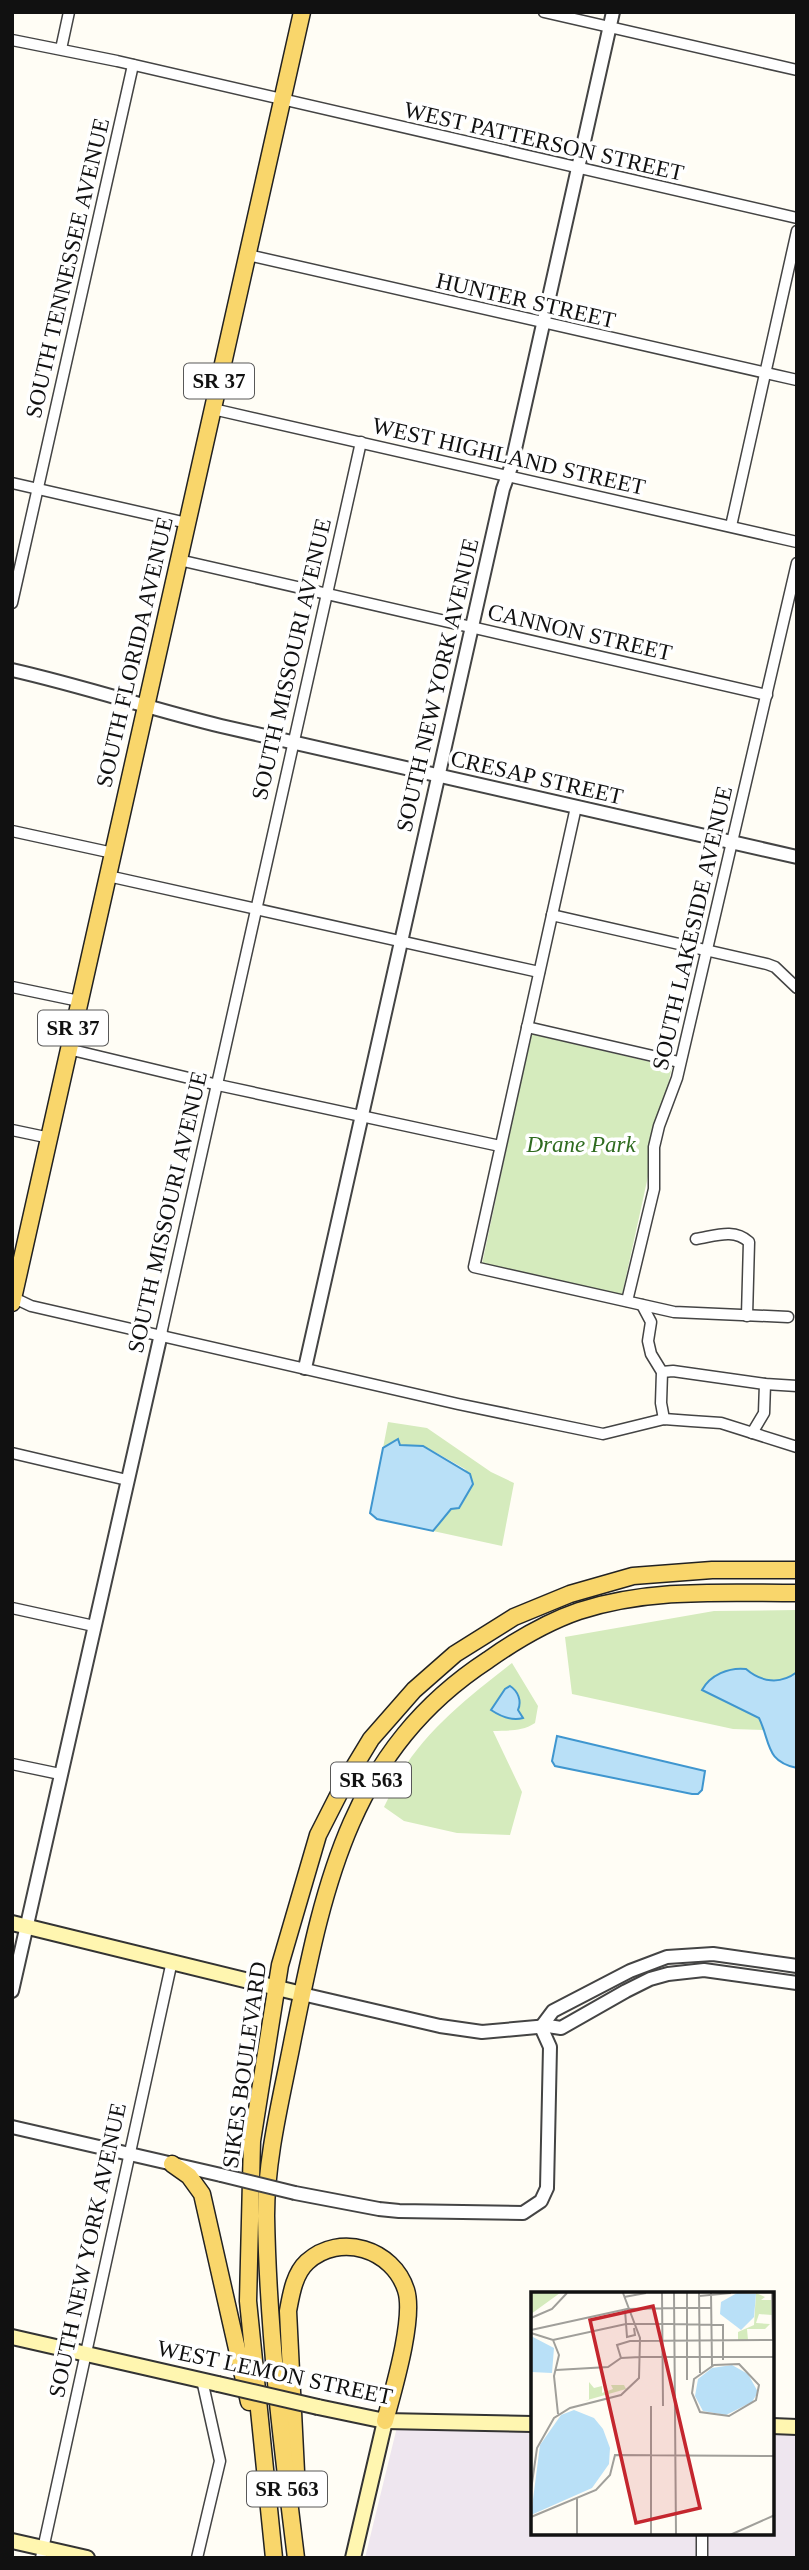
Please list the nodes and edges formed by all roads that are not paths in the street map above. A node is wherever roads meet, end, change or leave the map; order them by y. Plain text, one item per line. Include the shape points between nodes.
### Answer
1 (69, 12) edge
2 (302, 12) edge
3 (544, 12) edge
4 (613, 12) edge
5 (610, 27) junction
6 (12, 40) edge
7 (61, 49) junction
8 (133, 65) junction
9 (797, 70) edge
10 (283, 101) junction
11 (578, 168) junction
12 (797, 218) edge
13 (797, 231) edge
14 (248, 255) junction
15 (543, 323) junction
16 (765, 373) junction
17 (797, 380) edge
18 (213, 409) junction
19 (361, 442) junction
20 (508, 475) junction
21 (12, 483) edge
22 (38, 489) junction
23 (187, 523) junction
24 (731, 526) junction
25 (797, 542) edge
26 (179, 560) junction
27 (797, 564) edge
28 (327, 593) junction
29 (12, 603) edge
30 (472, 626) junction
31 (12, 670) edge
32 (767, 695) junction
33 (146, 705) junction
34 (293, 743) junction
35 (438, 776) junction
36 (576, 807) junction
37 (12, 831) edge
38 (731, 843) junction
39 (113, 853) junction
40 (797, 857) edge
41 (107, 876) junction
42 (257, 909) junction
43 (552, 915) junction
44 (401, 941) junction
45 (706, 949) junction
46 (539, 972) junction
47 (12, 987) edge
48 (797, 988) edge
49 (79, 1002) junction
50 (527, 1027) junction
51 (68, 1049) junction
52 (679, 1062) junction
53 (218, 1085) junction
54 (362, 1115) junction
55 (12, 1130) edge
56 (50, 1138) junction
57 (500, 1146) junction
58 (696, 1239) dead end
59 (13, 1299) edge
60 (627, 1301) junction
61 (642, 1305) junction
62 (747, 1316) junction
63 (788, 1317) dead end
64 (161, 1334) junction
65 (305, 1368) junction
66 (662, 1372) junction
67 (765, 1384) junction
68 (797, 1386) edge
69 (664, 1419) junction
70 (752, 1433) junction
71 (797, 1447) edge
72 (12, 1453) edge
73 (127, 1480) junction
74 (797, 1570) edge
75 (595, 1587) junction
76 (797, 1593) edge
77 (12, 1608) edge
78 (506, 1622) junction
79 (94, 1626) junction
80 (519, 1640) junction
81 (423, 1710) junction
82 (12, 1763) edge
83 (60, 1774) junction
84 (19, 1925) edge
85 (172, 1961) junction
86 (797, 1966) edge
87 (797, 1983) edge
88 (275, 1987) junction
89 (12, 1991) edge
90 (302, 1994) junction
91 (541, 2027) junction
92 (12, 2127) edge
93 (129, 2154) junction
94 (172, 2164) junction
95 (12, 2337) edge
96 (85, 2353) junction
97 (202, 2380) junction
98 (385, 2421) junction
99 (531, 2424) edge
100 (774, 2427) edge
101 (797, 2427) edge
102 (263, 2461) junction
103 (702, 2535) edge
104 (12, 2541) edge
105 (42, 2553) edge
106 (87, 2558) edge
107 (198, 2558) edge
108 (274, 2558) edge
109 (296, 2558) edge
110 (354, 2558) edge
111 (702, 2558) edge

1 - 7 street
2 - 10 main road, SOUTH FLORIDA AVENUE / SR 37
3 - 5 street
4 - 5 street, SOUTH NEW YORK AVENUE
5 - 9 street
5 - 11 street, SOUTH NEW YORK AVENUE
6 - 7 street, WEST PATTERSON STREET
7 - 8 street, WEST PATTERSON STREET
8 - 10 street, WEST PATTERSON STREET
8 - 22 street, SOUTH TENNESSEE AVENUE
10 - 11 street, WEST PATTERSON STREET
10 - 14 main road, SOUTH FLORIDA AVENUE / SR 37
11 - 12 street, WEST PATTERSON STREET
11 - 15 street, SOUTH NEW YORK AVENUE
13 - 16 street
14 - 15 street, HUNTER STREET
14 - 18 main road, SOUTH FLORIDA AVENUE / SR 37
15 - 16 street, HUNTER STREET
15 - 20 street, SOUTH NEW YORK AVENUE
16 - 17 street, HUNTER STREET
16 - 24 street
18 - 19 street, WEST HIGHLAND STREET
18 - 23 main road, SOUTH FLORIDA AVENUE / SR 37
19 - 20 street, WEST HIGHLAND STREET
19 - 28 street, SOUTH MISSOURI AVENUE
20 - 24 street, WEST HIGHLAND STREET
20 - 30 street, SOUTH NEW YORK AVENUE
21 - 22 street
22 - 23 street
22 - 29 street, SOUTH TENNESSEE AVENUE
23 - 26 main road, SOUTH FLORIDA AVENUE / SR 37
24 - 25 street, WEST HIGHLAND STREET
26 - 28 street, CANNON STREET
26 - 33 main road, SOUTH FLORIDA AVENUE / SR 37
27 - 32 street, SOUTH LAKESIDE AVENUE
28 - 30 street, CANNON STREET
28 - 34 street, SOUTH MISSOURI AVENUE
30 - 32 street, CANNON STREET
30 - 35 street, SOUTH NEW YORK AVENUE
31 - 33 street, CRESAP STREET
32 - 38 street, SOUTH LAKESIDE AVENUE
33 - 34 street, CRESAP STREET
33 - 39 main road, SOUTH FLORIDA AVENUE / SR 37
34 - 35 street, CRESAP STREET
34 - 42 street, SOUTH MISSOURI AVENUE
35 - 36 street, CRESAP STREET
35 - 44 street, SOUTH NEW YORK AVENUE
36 - 38 street, CRESAP STREET
36 - 43 street
37 - 39 street
38 - 40 street, CRESAP STREET
38 - 45 street, SOUTH LAKESIDE AVENUE
39 - 41 main road, SOUTH FLORIDA AVENUE / SR 37
41 - 42 street
41 - 49 main road, SOUTH FLORIDA AVENUE / SR 37
42 - 44 street
42 - 53 street, SOUTH MISSOURI AVENUE
43 - 45 street
43 - 46 street
44 - 46 street
44 - 54 street, SOUTH NEW YORK AVENUE
45 - 48 street via 775,967
45 - 52 street, SOUTH LAKESIDE AVENUE
46 - 50 street
47 - 49 street
49 - 51 main road, SOUTH FLORIDA AVENUE / SR 37
50 - 52 street
50 - 57 street
51 - 53 street
51 - 56 main road, SOUTH FLORIDA AVENUE / SR 37
52 - 60 street, SOUTH LAKESIDE AVENUE via 654,1147 654,1189
53 - 54 street
53 - 64 street, SOUTH MISSOURI AVENUE
54 - 57 street
54 - 65 street, SOUTH NEW YORK AVENUE
55 - 56 street
56 - 59 main road, SOUTH FLORIDA AVENUE / SR 37
57 - 60 street via 474,1267
58 - 62 street via 729,1233 749,1242
59 - 64 street
60 - 61 street
61 - 62 street via 683,1313
61 - 66 street via 650,1322 651,1354
62 - 63 street
64 - 65 street
64 - 73 street, SOUTH MISSOURI AVENUE
65 - 69 street via 603,1434
66 - 67 street
66 - 69 street
67 - 68 street
67 - 70 street via 764,1413
69 - 70 street via 721,1423
70 - 71 street
72 - 73 street
73 - 79 street, SOUTH MISSOURI AVENUE
74 - 75 main road, SIKES BOULEVARD / SR 563 via 633,1576
75 - 78 main road, SIKES BOULEVARD / SR 563
75 - 80 main road via 536,1620
76 - 80 main road, SIKES BOULEVARD / SR 563 via 627,1598 575,1612
77 - 79 street
78 - 81 main road via 492,1645 425,1701
78 - 88 main road, SIKES BOULEVARD / SR 563 via 455,1654 371,1739 318,1835
79 - 83 street, SOUTH MISSOURI AVENUE
80 - 81 main road, SIKES BOULEVARD / SR 563 via 461,1677
81 - 90 main road, SIKES BOULEVARD / SR 563 via 371,1780 347,1830 329,1882
82 - 83 street
83 - 84 street, SOUTH MISSOURI AVENUE
84 - 85 main road
84 - 89 street, SOUTH MISSOURI AVENUE
85 - 88 main road
85 - 93 street, SOUTH NEW YORK AVENUE
86 - 91 street via 713,1954 667,1957 553,2011
87 - 91 street via 704,1970 668,1974 626,1991 561,2028
88 - 90 main road
88 - 102 main road, SIKES BOULEVARD / SR 563 via 252,2141 248,2217 248,2301
90 - 91 street via 482,2032
90 - 109 main road, SIKES BOULEVARD / SR 563 via 271,2149 266,2214 279,2421
91 - 94 street, bridge via 550,2047 547,2189 541,2201 523,2213 379,2210
92 - 93 street
93 - 94 street
93 - 96 street, SOUTH NEW YORK AVENUE
94 - 102 main road via 189,2176 202,2194
95 - 96 main road, WEST LEMON STREET
96 - 97 main road, WEST LEMON STREET
96 - 105 street, SOUTH NEW YORK AVENUE
97 - 98 main road, WEST LEMON STREET, bridge
97 - 107 street via 220,2461
98 - 99 main road, WEST LEMON STREET
98 - 109 main road via 408,2319 407,2292 397,2268 376,2252 348,2247 327,2251 306,2263 293,2285 288,2311 298,2494
98 - 110 main road
100 - 101 main road
102 - 108 main road, SIKES BOULEVARD / SR 563
103 - 111 street
104 - 105 main road
105 - 106 main road

